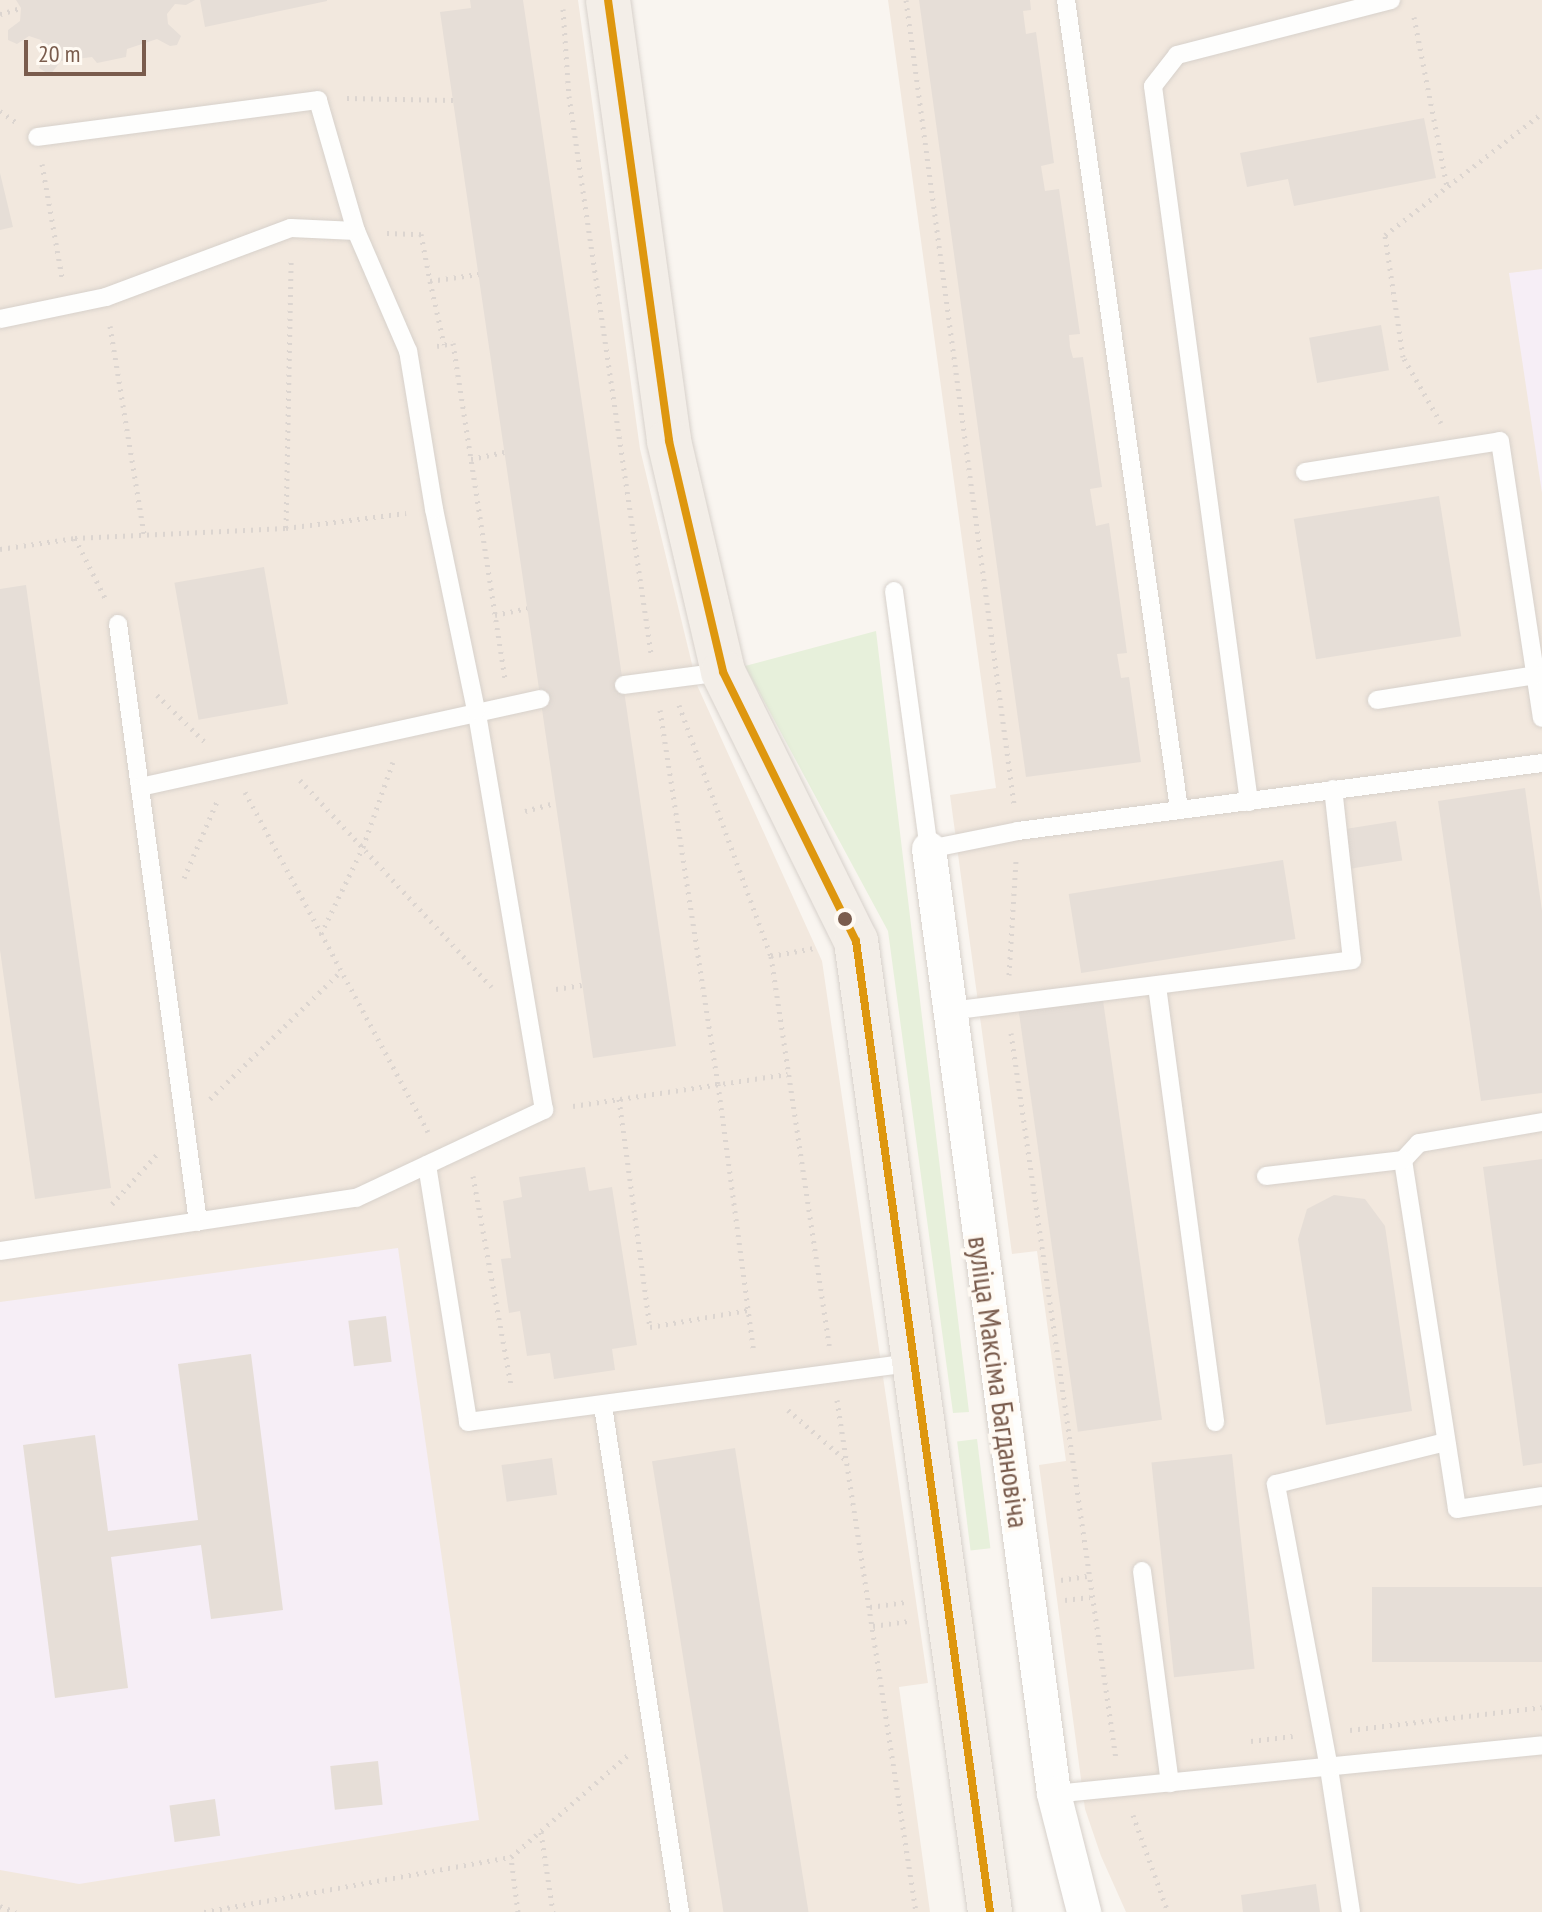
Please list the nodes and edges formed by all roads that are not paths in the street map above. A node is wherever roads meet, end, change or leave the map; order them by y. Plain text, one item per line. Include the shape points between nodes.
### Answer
1 (608, 0) edge
2 (1066, 0) edge
3 (1391, 0) edge
4 (1329, 7) edge
5 (37, 137) road end
6 (356, 231) junction
7 (0, 319) edge
8 (1305, 472) dead end
9 (894, 591) dead end
10 (118, 624) road end
11 (723, 672) junction
12 (1536, 675) junction
13 (624, 685) dead end
14 (540, 699) dead end
15 (1377, 700) dead end
16 (476, 710) junction
17 (1542, 718) edge
18 (1542, 763) edge
19 (140, 787) junction
20 (1333, 789) junction
21 (1249, 802) junction
22 (1179, 809) junction
23 (929, 849) junction
24 (1157, 986) junction
25 (950, 1011) junction
26 (1542, 1122) edge
27 (1403, 1160) junction
28 (434, 1162) junction
29 (1266, 1176) dead end
30 (198, 1222) junction
31 (0, 1251) edge
32 (915, 1362) junction
33 (603, 1406) junction
34 (1215, 1422) dead end
35 (1446, 1442) junction
36 (1542, 1496) edge
37 (1142, 1571) dead end
38 (1542, 1745) edge
39 (1329, 1768) junction
40 (1170, 1783) junction
41 (1054, 1794) junction
42 (680, 1912) edge
43 (990, 1912) edge
44 (1084, 1912) edge
45 (1351, 1912) edge

1 - 11 main road via 669,441
2 - 22 lane
3 - 4 lane
4 - 21 lane via 1177,55 1153,86
5 - 6 lane via 318,100
6 - 7 lane via 291,228 106,297
6 - 16 lane via 408,351
8 - 12 lane via 1500,441
9 - 23 lane
10 - 19 lane
11 - 13 lane
11 - 32 main road via 856,941
12 - 15 lane
12 - 17 lane
14 - 16 lane
16 - 19 lane
16 - 28 lane via 544,1110
18 - 20 lane
19 - 30 lane
20 - 21 lane
20 - 24 lane via 1352,960
21 - 22 lane
22 - 23 lane
23 - 25 street, вуліца Максіма Багдановіча
24 - 25 lane
24 - 34 lane
25 - 41 street, вуліца Максіма Багдановіча
26 - 27 lane via 1419,1143
27 - 29 lane
27 - 35 lane
28 - 30 lane via 356,1198
28 - 33 lane via 468,1422
30 - 31 lane
32 - 33 lane
32 - 43 main road
33 - 42 lane
35 - 36 lane via 1457,1509
35 - 39 lane via 1276,1484
37 - 40 lane
38 - 39 lane
39 - 40 lane
39 - 45 lane
40 - 41 lane
41 - 44 street, вуліца Максіма Багдановіча

